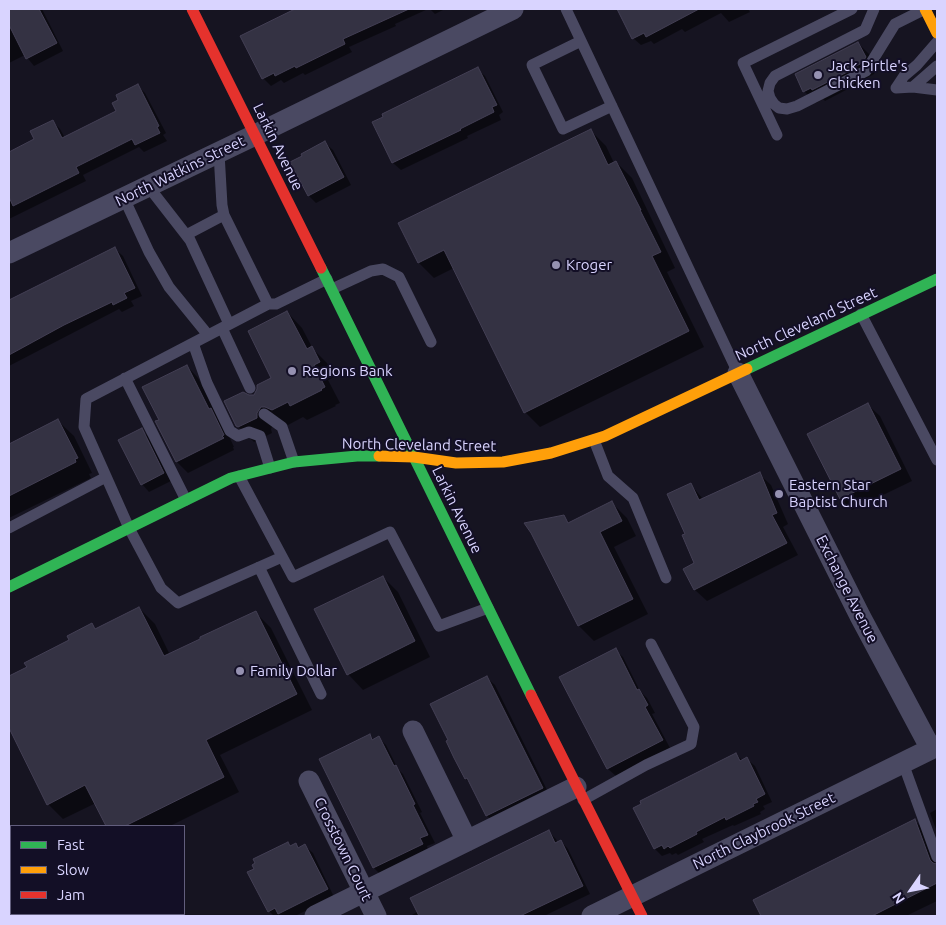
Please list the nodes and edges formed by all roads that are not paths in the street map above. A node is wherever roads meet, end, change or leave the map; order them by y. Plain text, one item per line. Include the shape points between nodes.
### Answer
1 (192, 9) edge
2 (513, 9) edge
3 (566, 9) edge
4 (852, 9) edge
5 (874, 9) edge
6 (929, 13) edge
7 (937, 33) edge
8 (581, 41) junction
9 (937, 42) edge
10 (937, 66) edge
11 (913, 87) junction
12 (937, 90) edge
13 (612, 106) junction
14 (255, 135) junction
15 (777, 135) dead end
16 (218, 152) junction
17 (148, 186) junction
18 (124, 198) junction
19 (224, 215) junction
20 (186, 235) junction
21 (9, 253) edge
22 (937, 279) edge
23 (330, 284) junction
24 (268, 304) junction
25 (862, 314) junction
26 (226, 326) junction
27 (208, 335) junction
28 (431, 342) dead end
29 (192, 343) junction
30 (738, 373) junction
31 (125, 378) junction
32 (250, 388) dead end
33 (264, 414) dead end
34 (594, 440) junction
35 (414, 457) junction
36 (937, 460) edge
37 (294, 462) junction
38 (270, 468) junction
39 (239, 476) junction
40 (106, 477) junction
41 (186, 500) junction
42 (9, 528) edge
43 (129, 528) junction
44 (282, 557) junction
45 (259, 566) junction
46 (666, 578) dead end
47 (9, 587) edge
48 (488, 608) junction
49 (651, 644) dead end
50 (321, 694) dead end
51 (413, 731) dead end
52 (934, 748) edge
53 (904, 763) junction
54 (309, 781) dead end
55 (580, 793) junction
56 (467, 841) junction
57 (937, 857) edge
58 (364, 892) junction
59 (632, 896) junction
60 (315, 916) edge
61 (376, 916) edge
62 (592, 916) edge
63 (642, 916) edge

1 - 14 main road, Larkin Avenue
2 - 14 street, North Watkins Street
3 - 8 lane
4 - 15 lane via 743,63
5 - 6 lane via 865,30 775,76 768,92 774,104 787,109 797,106 866,72 895,24
6 - 7 main road
8 - 13 lane
8 - 13 lane via 532,65 563,129
9 - 11 lane via 896,88
10 - 11 lane
11 - 12 lane
13 - 30 lane
14 - 16 street, North Watkins Street
14 - 23 main road, Larkin Avenue
16 - 17 street, North Watkins Street
16 - 19 lane
17 - 18 street, North Watkins Street
17 - 20 lane
18 - 21 street, North Watkins Street
18 - 27 lane via 169,287
19 - 20 lane
19 - 24 lane
20 - 26 lane
22 - 25 main road, North Cleveland Street
23 - 24 lane
23 - 28 lane via 383,269 398,277
23 - 35 main road, Larkin Avenue
24 - 26 lane
25 - 30 main road, North Cleveland Street
25 - 36 lane
26 - 27 lane
26 - 32 lane
27 - 29 lane
29 - 31 lane
29 - 38 lane via 230,431 238,436 249,432 260,436
30 - 34 main road, North Cleveland Street
30 - 52 street, Exchange Avenue via 860,616
31 - 40 lane via 86,399 84,427
31 - 41 lane
33 - 37 lane via 282,428
34 - 35 main road, North Cleveland Street via 552,454 503,462 456,463
34 - 46 lane via 608,476 633,498
35 - 37 main road, North Cleveland Street via 356,456
35 - 48 main road, Larkin Avenue
37 - 38 main road, North Cleveland Street
38 - 39 main road, North Cleveland Street
39 - 41 main road, North Cleveland Street
39 - 44 lane
40 - 42 lane
40 - 43 lane
41 - 43 main road, North Cleveland Street
43 - 45 lane via 161,588 178,603
43 - 47 main road, North Cleveland Street
44 - 45 lane
44 - 48 lane via 293,577 390,532 439,626
45 - 50 lane
48 - 55 main road, Larkin Avenue
49 - 55 lane via 694,726 691,744
51 - 56 street
52 - 53 street, North Claybrook Street
53 - 57 lane
53 - 59 street, North Claybrook Street
54 - 58 street, Crosstown Court
55 - 56 street
55 - 59 main road, Larkin Avenue
56 - 58 street
58 - 60 street
58 - 61 street, Crosstown Court
59 - 62 street, North Claybrook Street
59 - 63 main road, Larkin Avenue

